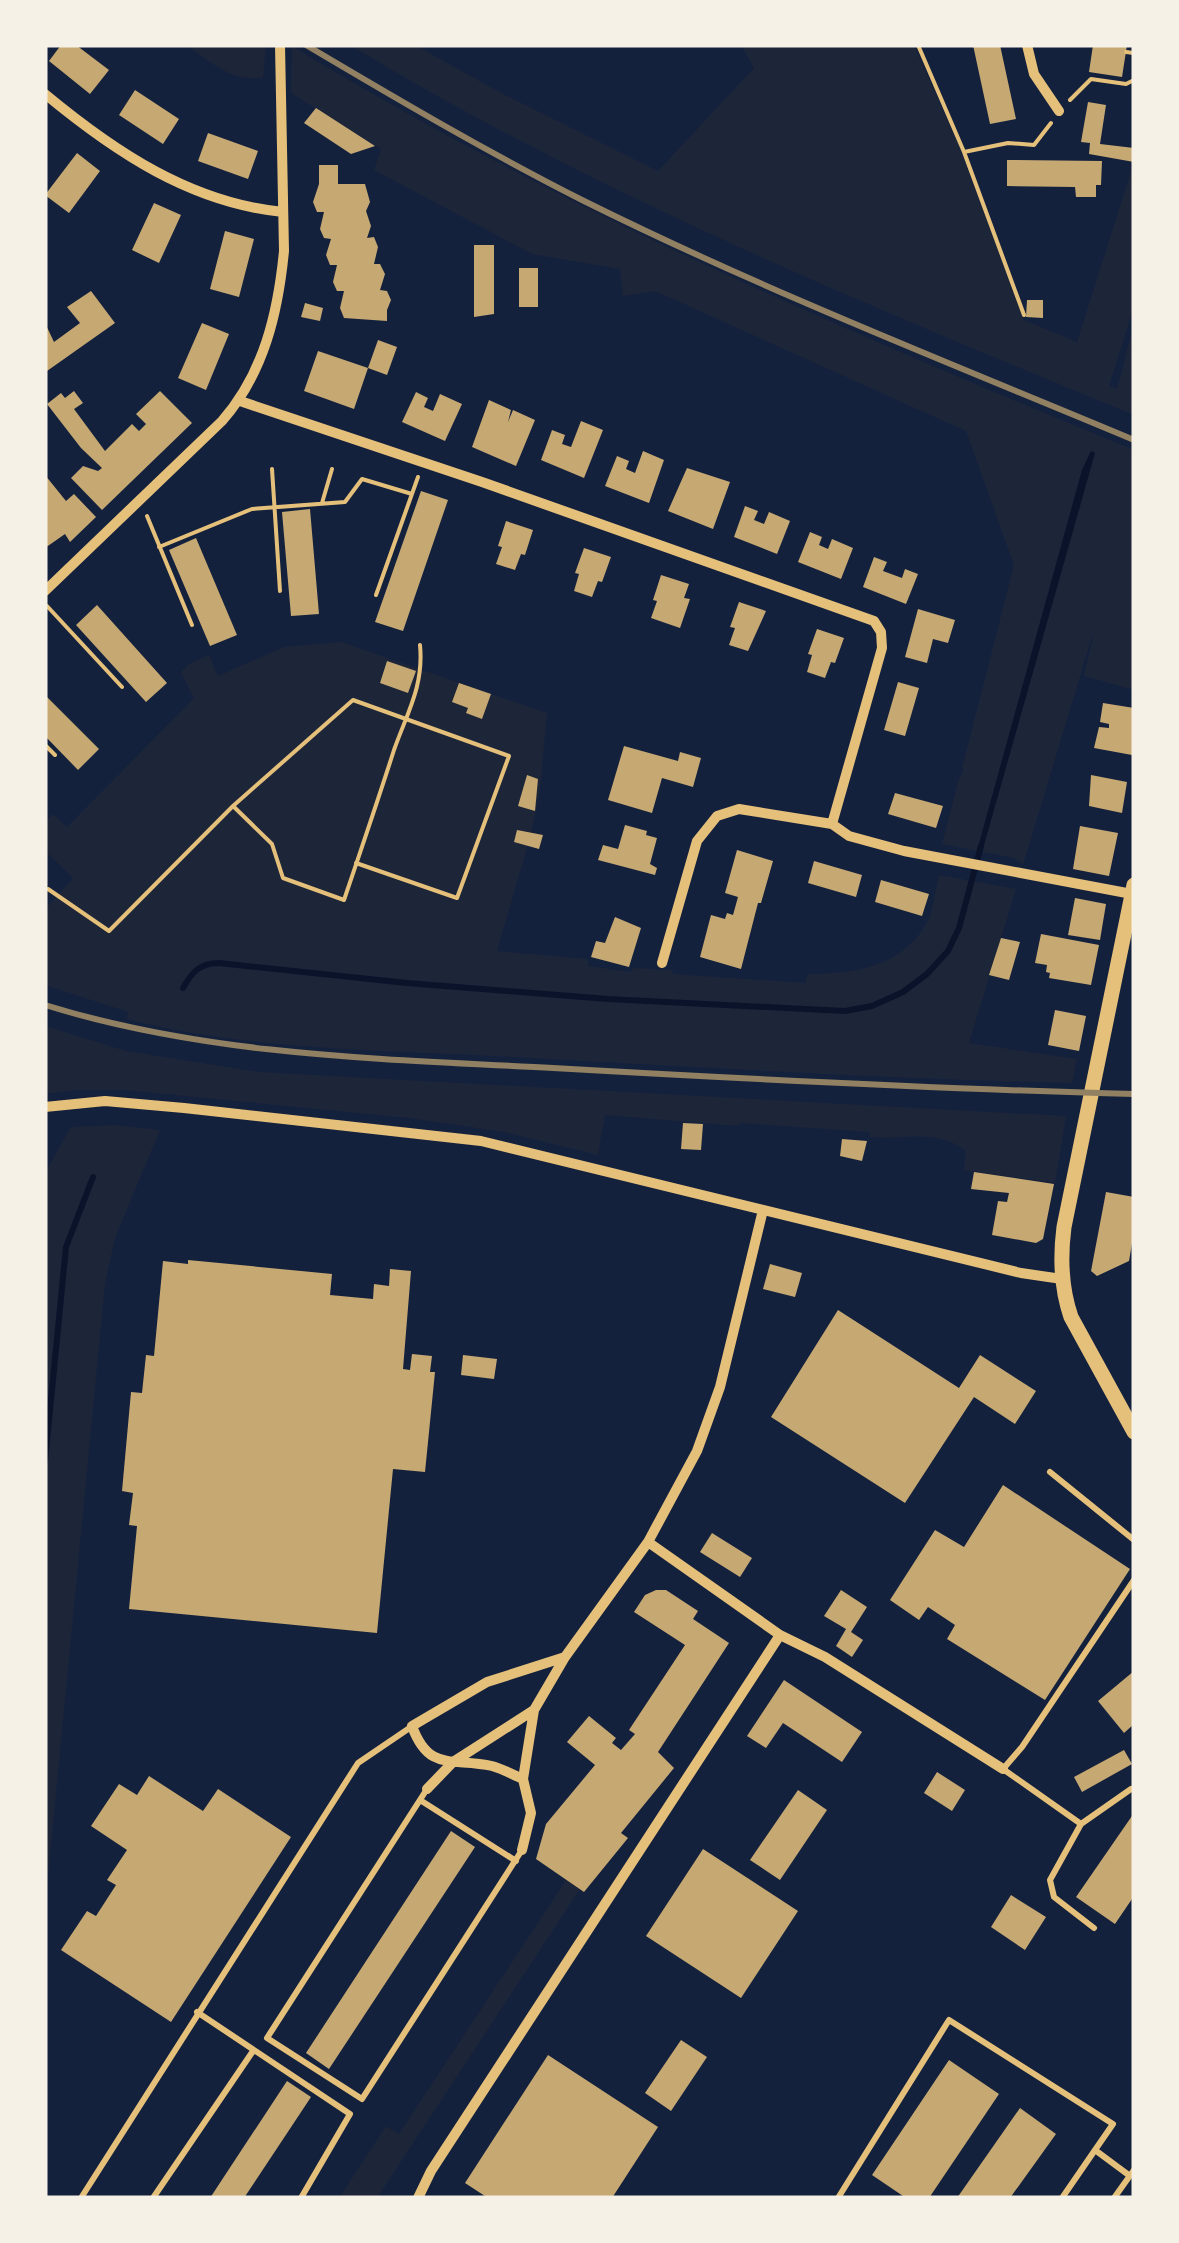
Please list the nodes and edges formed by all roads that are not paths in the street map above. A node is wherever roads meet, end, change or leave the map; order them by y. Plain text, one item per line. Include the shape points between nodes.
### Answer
1 (280, 45) edge
2 (1027, 45) edge
3 (45, 94) edge
4 (1060, 111) road end
5 (283, 212) junction
6 (240, 400) junction
7 (45, 590) edge
8 (832, 824) junction
9 (1133, 889) edge
10 (662, 963) dead end
11 (45, 1106) edge
12 (763, 1210) junction
13 (1062, 1279) junction
14 (1134, 1432) edge
15 (1050, 1472) dead end
16 (1134, 1540) edge
17 (648, 1542) junction
18 (1134, 1580) edge
19 (780, 1635) junction
20 (565, 1657) junction
21 (534, 1710) junction
22 (412, 1726) junction
23 (453, 1762) junction
24 (1003, 1769) junction
25 (523, 1779) junction
26 (1130, 1789) dead end
27 (423, 1794) junction
28 (1081, 1824) junction
29 (522, 1850) joint
30 (516, 1862) junction
31 (1094, 1928) dead end
32 (196, 2012) junction
33 (253, 2051) junction
34 (1095, 2150) junction
35 (1132, 2173) edge
36 (81, 2198) edge
37 (153, 2198) edge
38 (301, 2198) edge
39 (418, 2198) edge
40 (838, 2198) edge
41 (1062, 2198) edge
42 (1114, 2198) edge

1 - 5 street
2 - 4 street via 1034,74
3 - 5 street via 136,161 186,187 230,204
5 - 6 street via 273,323
6 - 7 street
6 - 8 street via 874,621 882,648
8 - 9 street via 849,836 954,862
8 - 10 street via 739,809 716,816 698,841
9 - 13 street via 1064,1227
11 - 12 street via 164,1106 480,1141
12 - 13 street
12 - 17 street via 709,1419
13 - 14 street via 1076,1328
15 - 16 lane
17 - 19 street
17 - 20 street
18 - 24 lane
19 - 24 street
19 - 39 street
20 - 21 street
20 - 22 street via 487,1682
21 - 23 street
21 - 25 street
22 - 23 street via 431,1758
22 - 32 lane via 358,1763
23 - 25 street via 494,1766
23 - 27 street
24 - 28 lane
25 - 29 street via 531,1813
26 - 28 lane
27 - 30 lane
27 - 30 lane via 266,2038 362,2100
28 - 31 lane via 1050,1880 1054,1898
29 - 30 lane
32 - 33 lane
32 - 36 lane
33 - 37 lane
33 - 38 lane via 350,2114
34 - 35 lane
34 - 40 lane via 1113,2124 949,2020
34 - 41 lane
35 - 42 lane

